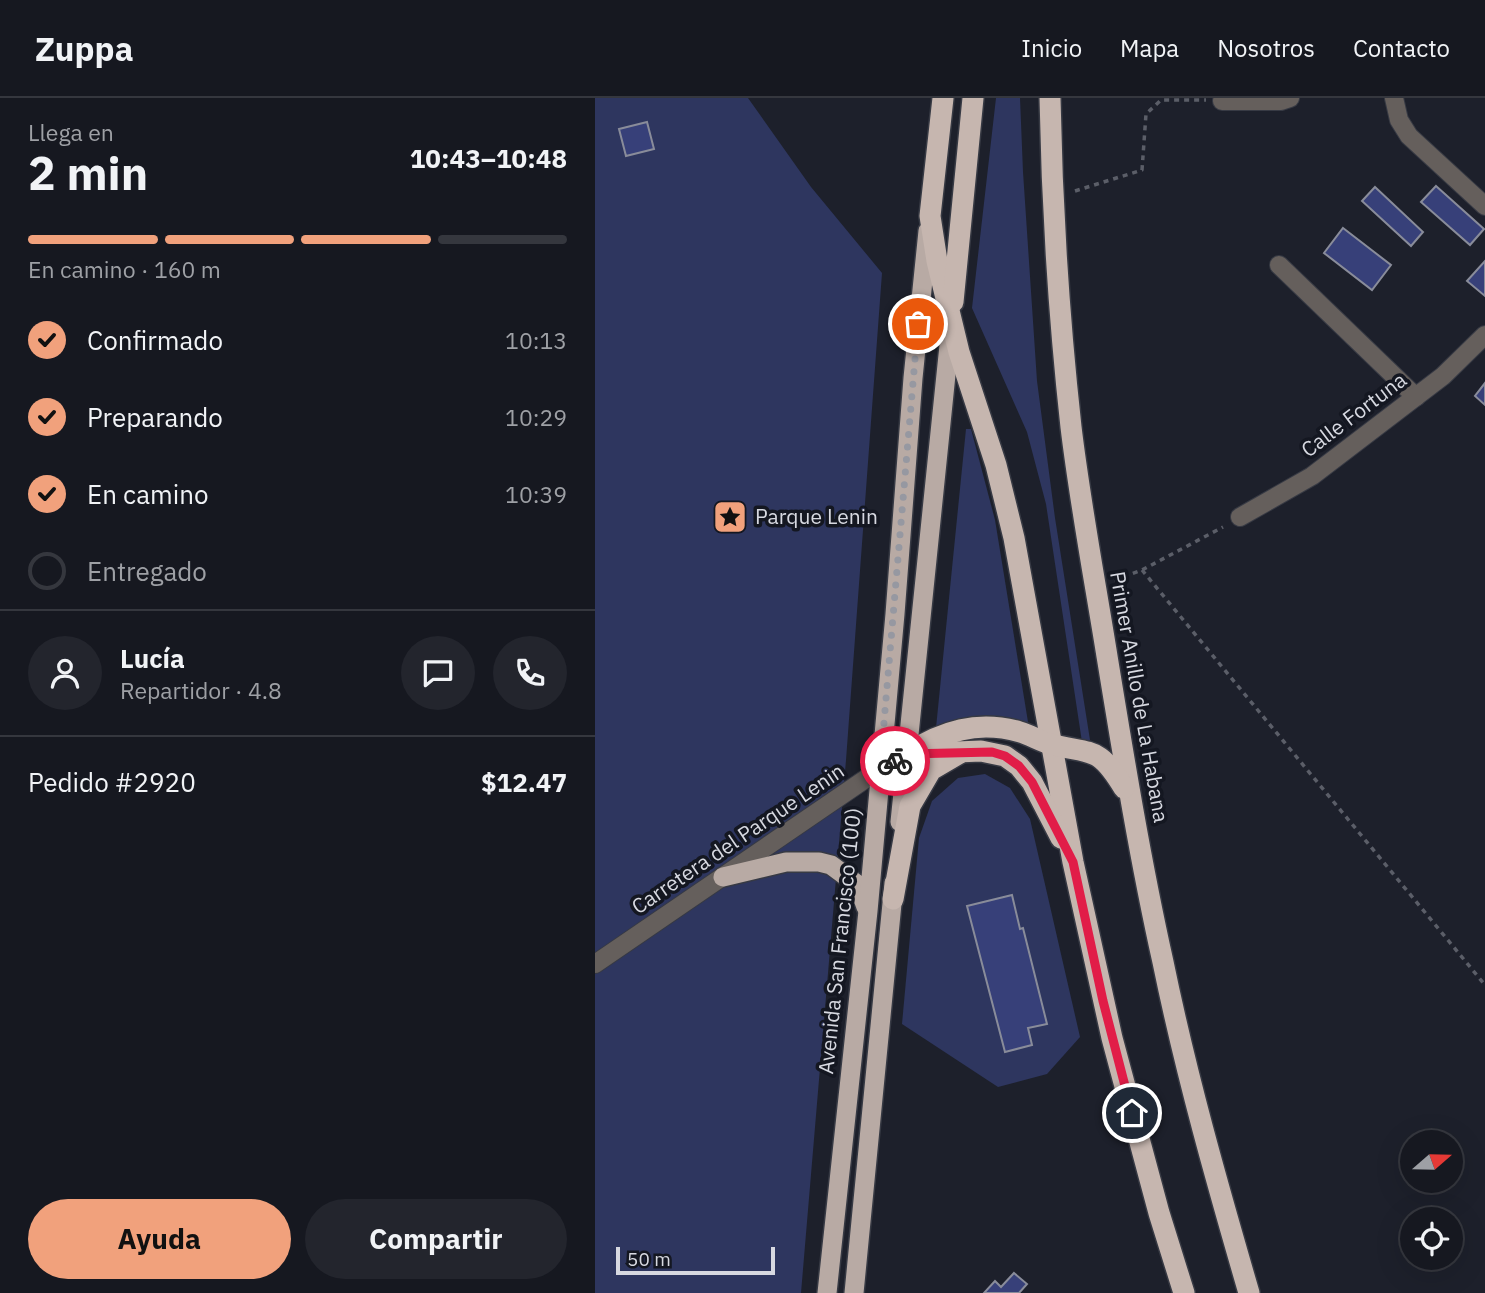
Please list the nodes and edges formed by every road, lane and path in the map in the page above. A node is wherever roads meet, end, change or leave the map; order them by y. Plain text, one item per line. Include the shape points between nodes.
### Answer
1 (943, 98) edge
2 (973, 98) edge
3 (1050, 98) edge
4 (1290, 98) edge
5 (1394, 98) edge
6 (1222, 101) joint
7 (1052, 197) junction
8 (1485, 206) edge
9 (930, 216) junction
10 (1279, 265) dead end
11 (951, 322) junction
12 (1485, 335) edge
13 (1416, 397) junction
14 (1240, 517) joint
15 (1142, 570) junction
16 (1095, 582) junction
17 (1051, 744) junction
18 (960, 753) junction
19 (907, 754) junction
20 (880, 769) junction
21 (1130, 799) junction
22 (1073, 862) junction
23 (723, 877) junction
24 (893, 899) junction
25 (868, 911) junction
26 (595, 964) edge
27 (1485, 985) edge
28 (827, 1293) edge
29 (854, 1293) edge
30 (1184, 1293) edge
31 (1249, 1293) edge

1 - 9 highway
2 - 11 highway
3 - 7 highway, Primer Anillo de La Habana
4 - 6 street
5 - 8 street via 1409,136
6 - 7 path via 1161,100 1146,114 1142,170
7 - 16 highway, Primer Anillo de La Habana via 1072,429
9 - 11 highway
9 - 20 highway, Avenida San Francisco (100)
10 - 13 street
11 - 17 highway via 1014,538
11 - 19 highway
12 - 13 street, Calle Fortuna
13 - 14 street, Calle Fortuna via 1312,476
14 - 15 path
15 - 16 path
15 - 27 path
16 - 21 highway, Primer Anillo de La Habana
17 - 19 highway via 1018,732 968,728 938,736
17 - 21 highway via 1093,752 1112,768
17 - 22 highway
18 - 19 highway
18 - 22 highway via 992,752 1019,766
18 - 24 highway via 931,770 910,806
19 - 20 street, Carretera del Parque Lenin
19 - 24 highway
20 - 23 street, Carretera del Parque Lenin
20 - 25 highway, Avenida San Francisco (100)
21 - 31 highway, Primer Anillo de La Habana via 1177,1025
22 - 30 highway via 1112,1038
23 - 25 highway via 786,862 820,862 858,885
23 - 26 street, Carretera del Parque Lenin
24 - 29 highway
25 - 28 highway, Avenida San Francisco (100)

